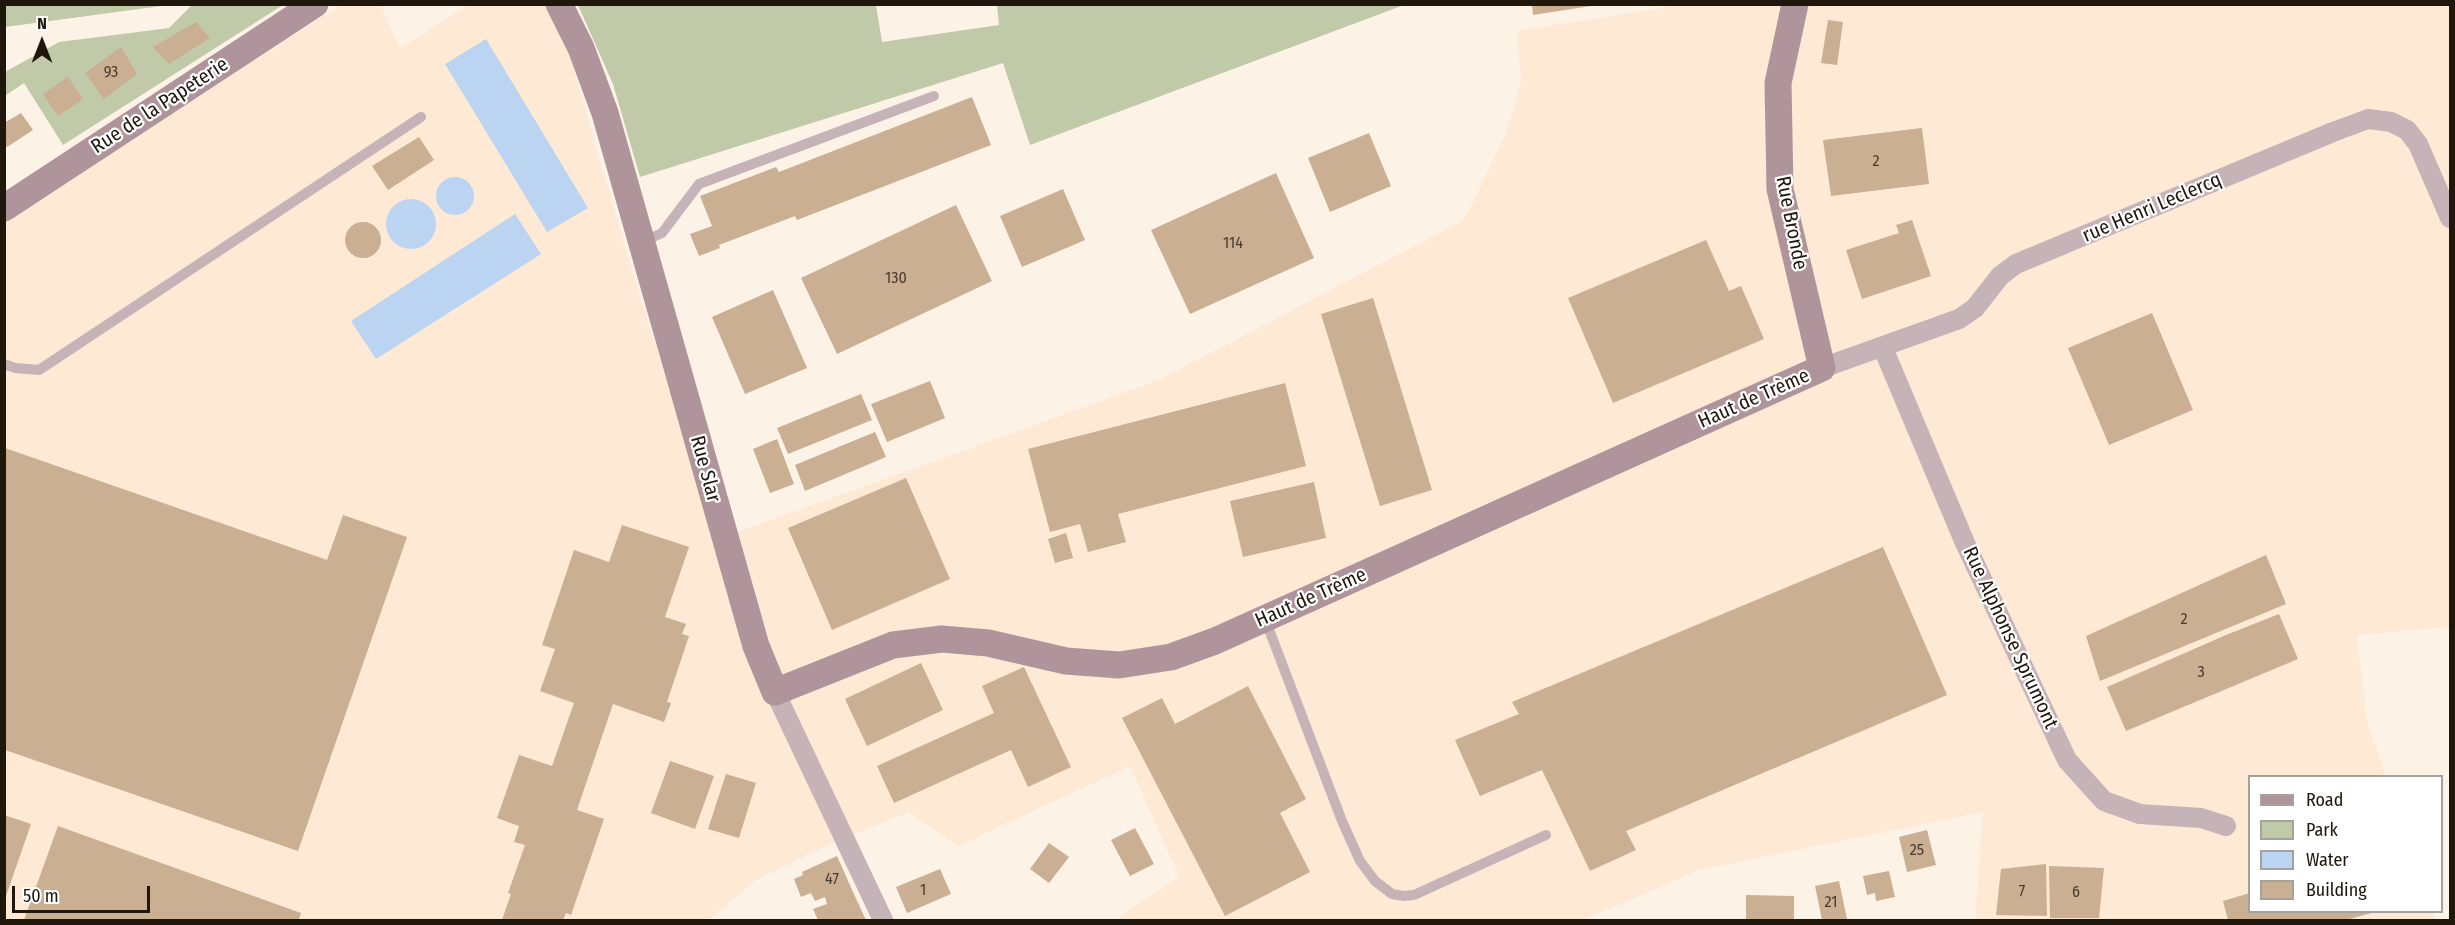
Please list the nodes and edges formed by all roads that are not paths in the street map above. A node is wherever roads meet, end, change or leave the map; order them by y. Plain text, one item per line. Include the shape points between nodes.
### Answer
1 (315, 4) edge
2 (559, 4) edge
3 (1795, 4) edge
4 (934, 96) dead end
5 (421, 117) dead end
6 (4, 208) edge
7 (2451, 218) edge
8 (641, 242) junction
9 (1883, 348) junction
10 (4, 364) edge
11 (1822, 368) junction
12 (1264, 619) junction
13 (775, 692) junction
14 (2226, 826) dead end
15 (1546, 835) dead end
16 (883, 921) edge

1 - 6 street, Rue de la Papeterie
2 - 8 street, Rue Slar via 581,48 604,113
3 - 11 street, Rue Bronde via 1778,83 1780,189
4 - 8 lane via 699,184 663,233
5 - 10 lane via 39,370
7 - 9 street, rue Henri Leclercq via 2418,144 2407,130 2391,122 2368,119 2016,264 2000,276 1975,308 1959,319
8 - 13 street, Rue Slar via 753,635
9 - 11 street, rue Henri Leclercq
9 - 14 street, Rue Alphonse Sprumont via 1965,543 2067,760 2104,801 2140,814 2201,818
11 - 12 street, Haut de Trème
12 - 13 street, Haut de Trème via 1171,657 1119,665 1066,661 977,642 942,639 893,645
12 - 15 lane via 1359,861 1375,881 1392,894 1414,895
13 - 16 street, Rue Slar

